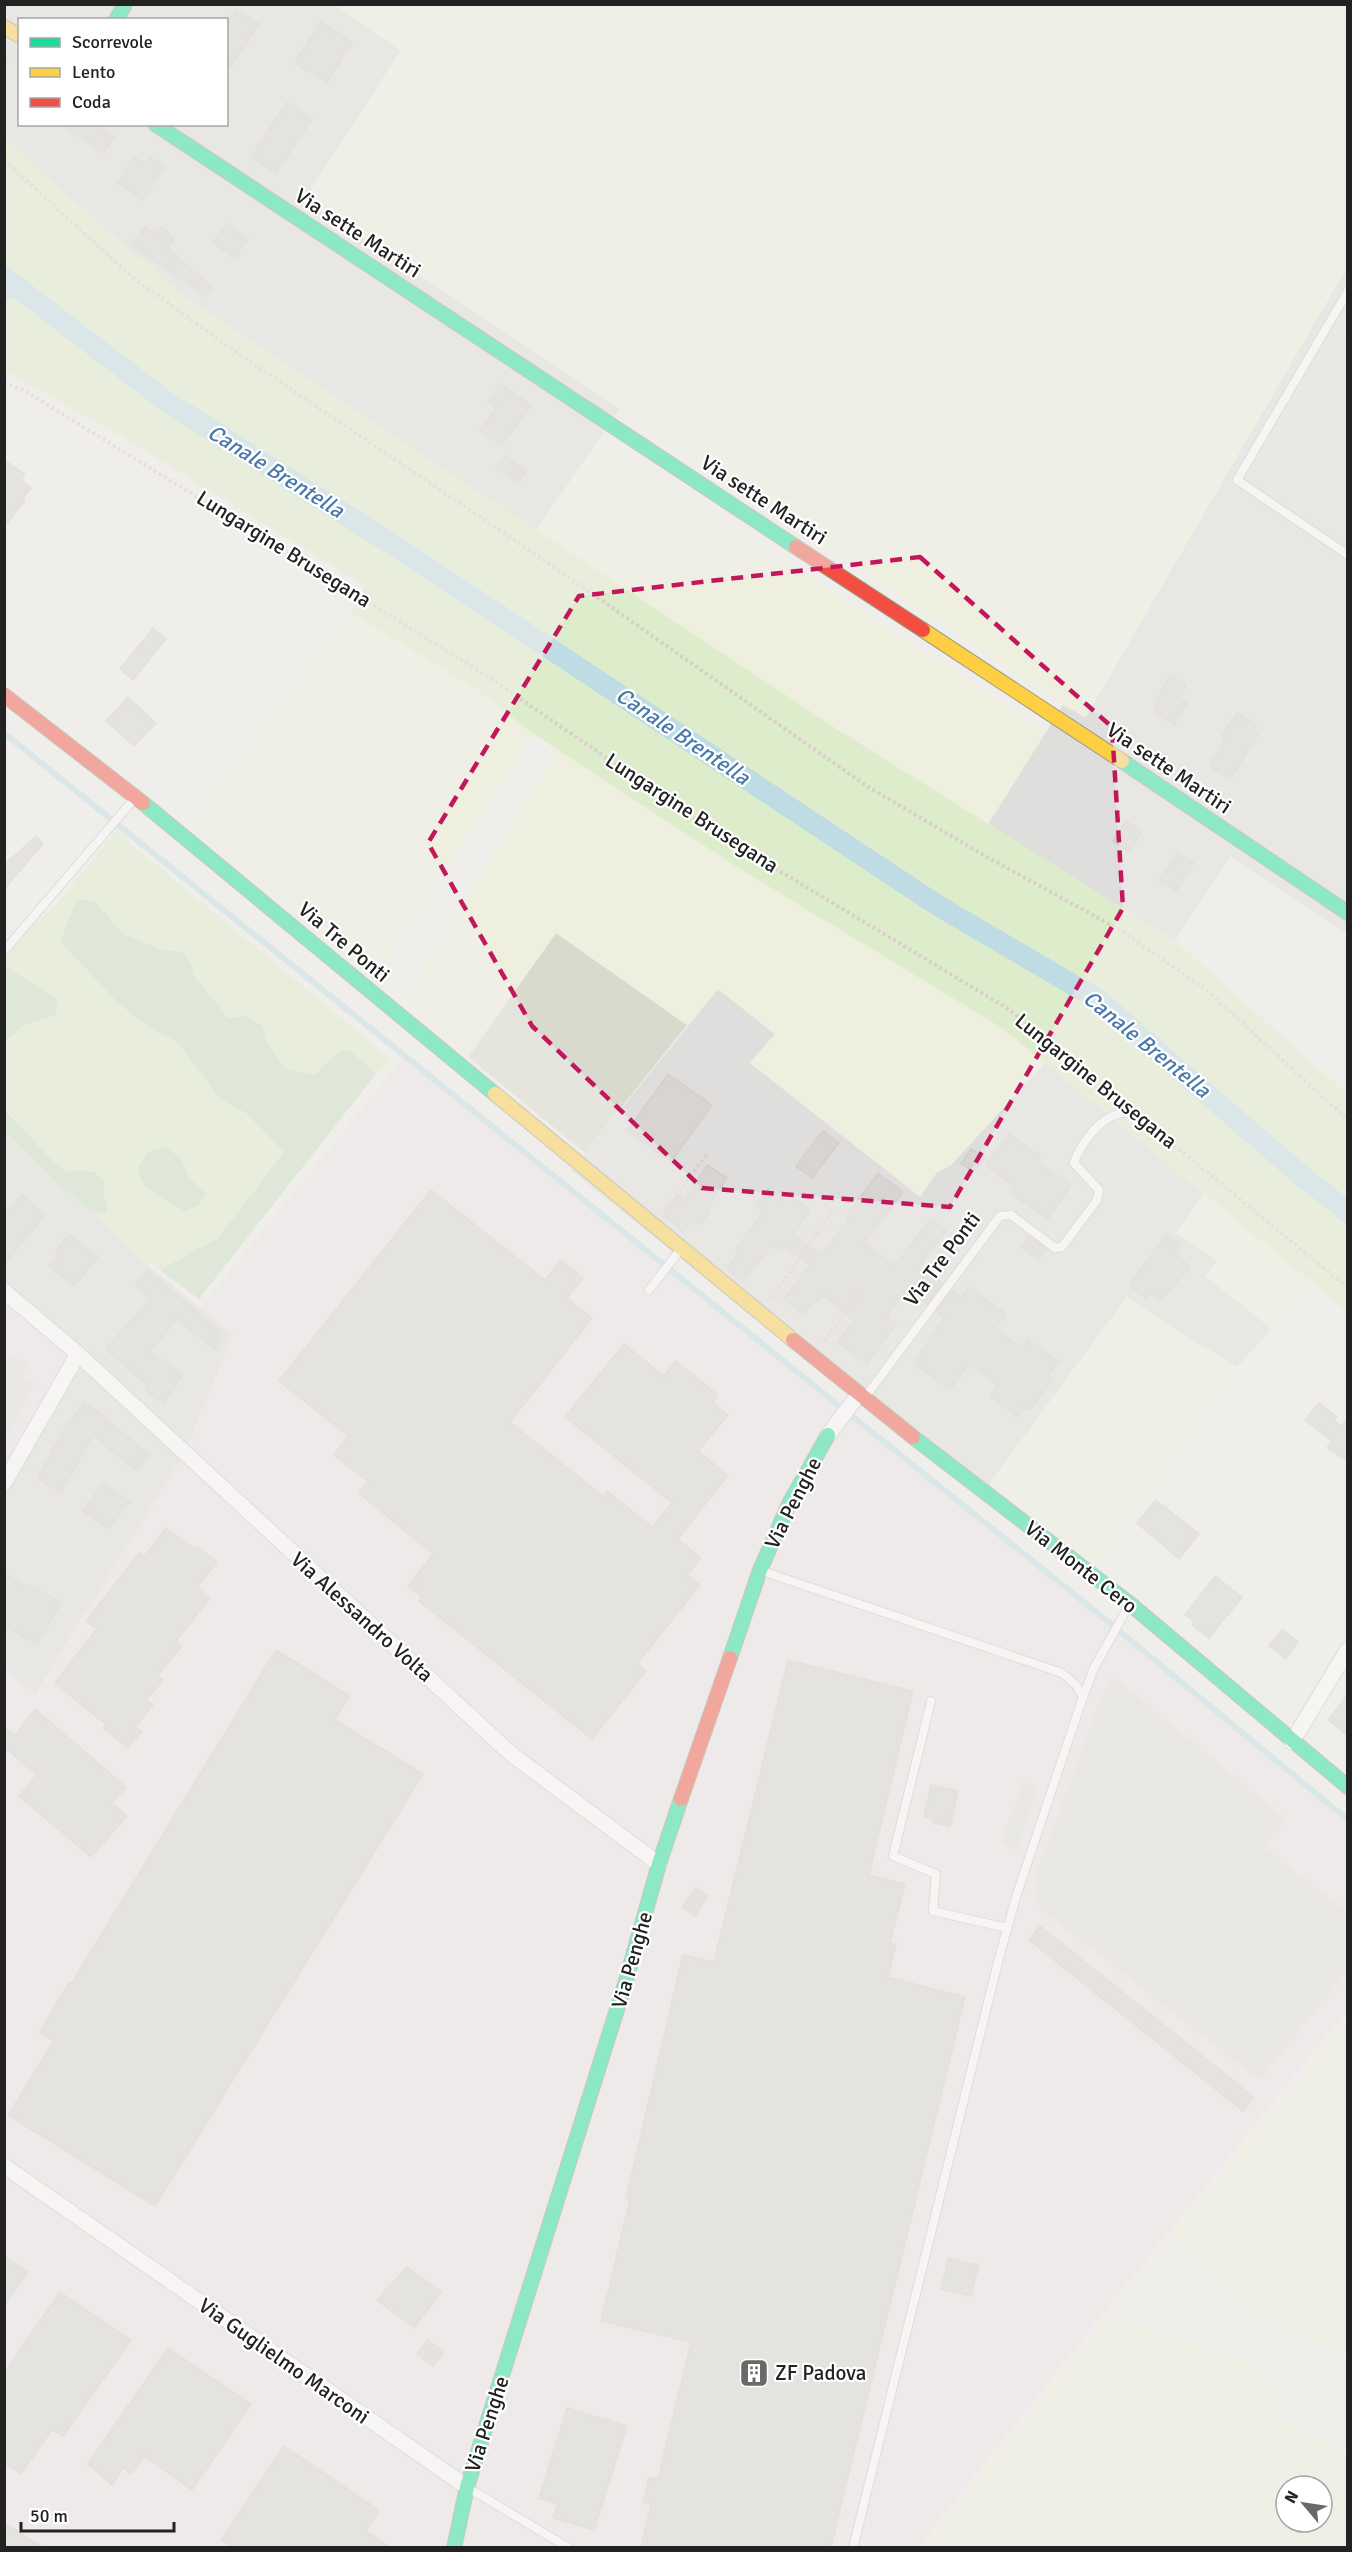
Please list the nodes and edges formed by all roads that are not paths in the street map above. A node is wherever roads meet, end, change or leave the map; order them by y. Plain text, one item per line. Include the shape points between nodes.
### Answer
1 (125, 4) edge
2 (117, 18) edge
3 (4, 27) edge
4 (18, 35) edge
5 (158, 126) edge
6 (1347, 291) edge
7 (1347, 555) edge
8 (4, 694) edge
9 (136, 798) junction
10 (1347, 913) edge
11 (4, 951) edge
12 (1137, 1114) road end
13 (681, 1249) junction
14 (649, 1290) dead end
15 (4, 1291) edge
16 (78, 1354) junction
17 (862, 1396) junction
18 (828, 1435) joint
19 (4, 1483) edge
20 (760, 1570) junction
21 (1126, 1609) junction
22 (1347, 1649) edge
23 (1083, 1697) junction
24 (931, 1701) dead end
25 (1292, 1743) junction
26 (1347, 1787) edge
27 (659, 1864) junction
28 (1007, 1928) junction
29 (4, 2166) edge
30 (467, 2487) junction
31 (454, 2547) edge
32 (569, 2547) edge
33 (853, 2547) edge

1 - 2 street
3 - 4 street
5 - 10 street, Via sette Martiri
6 - 7 lane via 1237,480
8 - 9 street, Via Tre Ponti
9 - 11 lane
9 - 13 street, Via Tre Ponti
12 - 17 lane, Via Tre Ponti via 1123,1113 1105,1120 1078,1151 1074,1163 1099,1190 1098,1200 1062,1247 1055,1248 1011,1215 1000,1216
13 - 14 lane
13 - 17 street, Via Tre Ponti
15 - 16 street, Via Alessandro Volta
16 - 19 street
16 - 27 street, Via Alessandro Volta via 511,1754
17 - 18 street, Via Penghe
17 - 21 street, Via Monte Cero
18 - 20 street, Via Penghe via 789,1504
20 - 23 lane via 1062,1673
20 - 27 street, Via Penghe
21 - 23 lane
21 - 25 street, Via Monte Cero
22 - 25 street
23 - 28 lane
24 - 28 lane via 893,1856 936,1874 933,1911
25 - 26 street, Via Monte Cero
27 - 30 street, Via Penghe via 626,1984
28 - 33 lane
29 - 30 street, Via Guglielmo Marconi
30 - 31 street, Via Penghe
30 - 32 lane, Via Guglielmo Marconi

